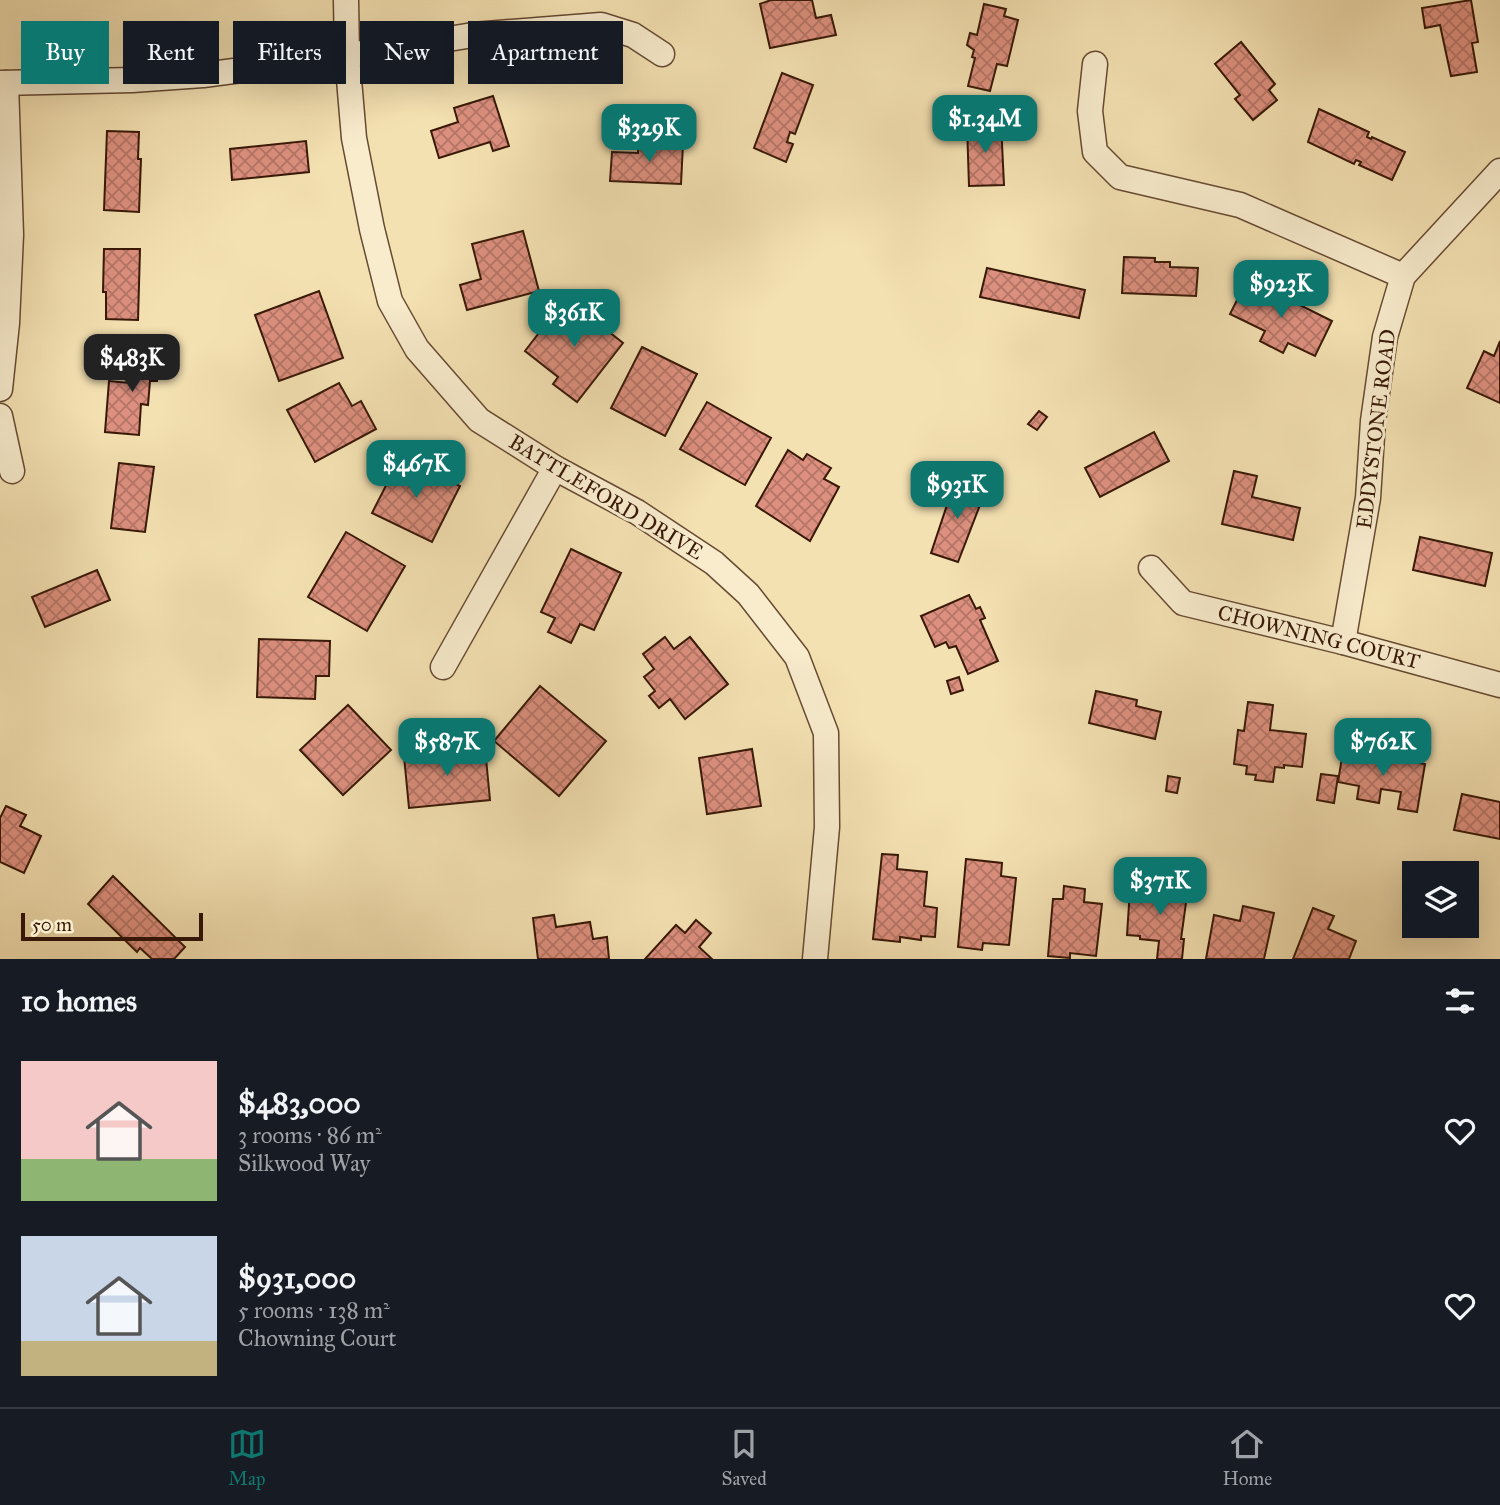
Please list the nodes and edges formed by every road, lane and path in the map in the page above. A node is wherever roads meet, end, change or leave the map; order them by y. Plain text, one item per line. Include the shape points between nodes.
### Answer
1 (346, 0) edge
2 (662, 54) dead end
3 (347, 56) junction
4 (1095, 64) dead end
5 (3, 83) edge
6 (1500, 171) edge
7 (1403, 276) junction
8 (0, 388) edge
9 (0, 416) edge
10 (555, 468) junction
11 (12, 471) dead end
12 (1151, 568) dead end
13 (1343, 642) junction
14 (443, 667) dead end
15 (1500, 685) edge
16 (815, 959) edge

1 - 3 street, BATTLEFORD DRIVE
2 - 3 street via 633,35 601,25 474,35
3 - 5 street via 203,75
3 - 10 street, BATTLEFORD DRIVE via 354,138 390,301 417,349 479,420
4 - 7 street via 1090,111 1095,152 1120,177 1240,205
5 - 8 street via 11,235
6 - 7 street, EDDYSTONE ROAD
7 - 13 street, EDDYSTONE ROAD via 1385,337 1368,498
9 - 11 street
10 - 14 street
10 - 16 street, BATTLEFORD DRIVE via 637,512 714,563 748,594 797,657 826,733 827,827
12 - 13 street, CHOWNING COURT via 1183,603
13 - 15 street, CHOWNING COURT

